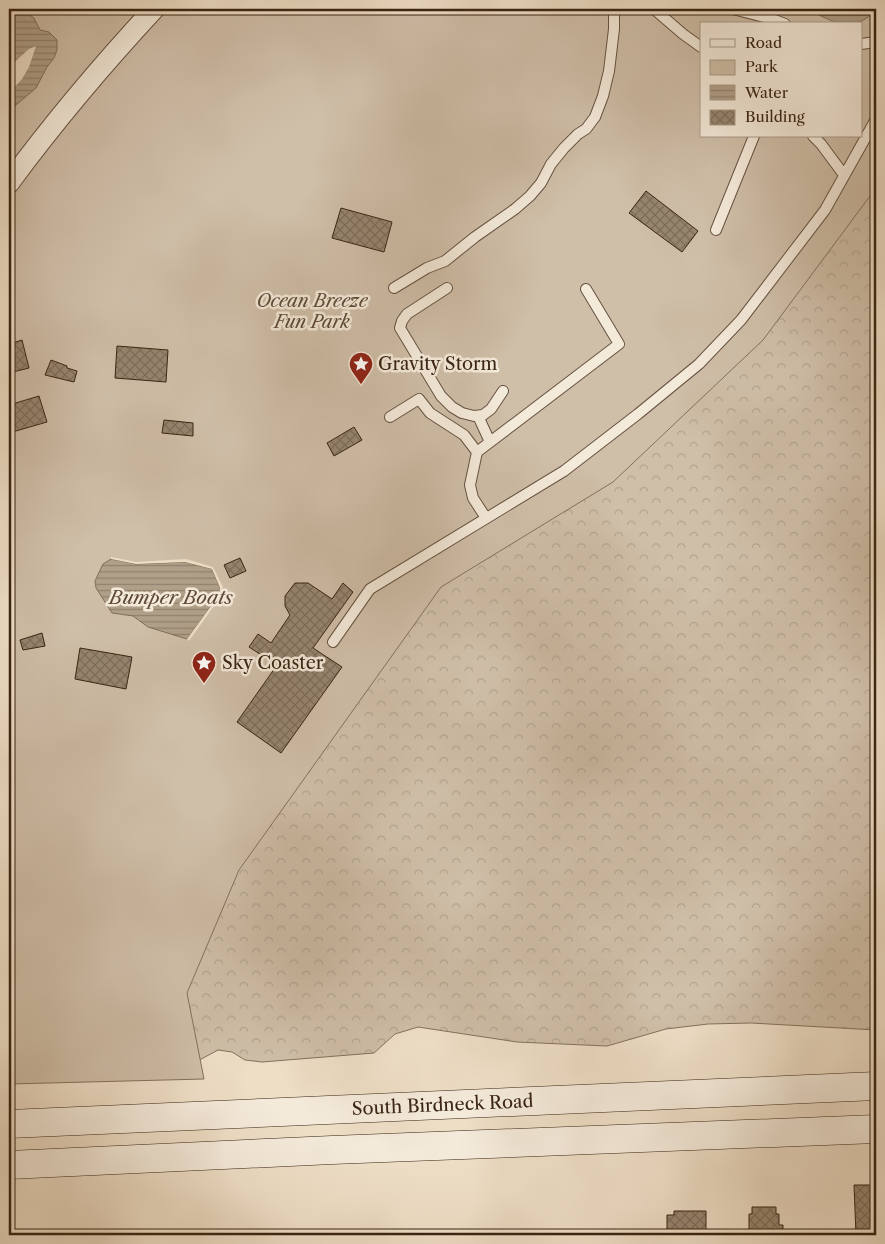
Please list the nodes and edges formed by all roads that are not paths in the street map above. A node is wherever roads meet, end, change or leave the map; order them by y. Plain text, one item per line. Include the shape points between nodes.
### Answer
1 (154, 9) edge
2 (614, 9) edge
3 (654, 9) edge
4 (733, 9) edge
5 (780, 22) edge
6 (876, 42) edge
7 (862, 44) edge
8 (700, 46) edge
9 (876, 120) edge
10 (753, 138) edge
11 (816, 138) edge
12 (844, 175) junction
13 (9, 183) edge
14 (716, 230) dead end
15 (394, 288) dead end
16 (447, 288) dead end
17 (586, 289) dead end
18 (504, 391) dead end
19 (478, 416) junction
20 (390, 417) dead end
21 (490, 442) junction
22 (477, 452) junction
23 (486, 518) junction
24 (333, 642) dead end
25 (876, 1086) edge
26 (9, 1124) edge
27 (876, 1129) edge
28 (9, 1164) edge

1 - 13 street via 49,129
2 - 15 lane via 610,71 595,117 586,129 564,148 541,183 515,209 445,261
3 - 8 lane
4 - 5 lane
6 - 7 lane
9 - 12 lane
10 - 14 lane
11 - 12 lane
12 - 23 lane via 825,210 741,320 699,364 564,471
16 - 19 lane via 412,309 400,328 440,396 462,413
17 - 21 lane via 619,344
18 - 19 lane via 491,409
19 - 21 lane
20 - 22 lane via 419,399 430,412 464,436
21 - 22 lane
22 - 23 lane via 470,484 473,498
23 - 24 lane via 370,589
25 - 26 main road, South Birdneck Road
27 - 28 main road

